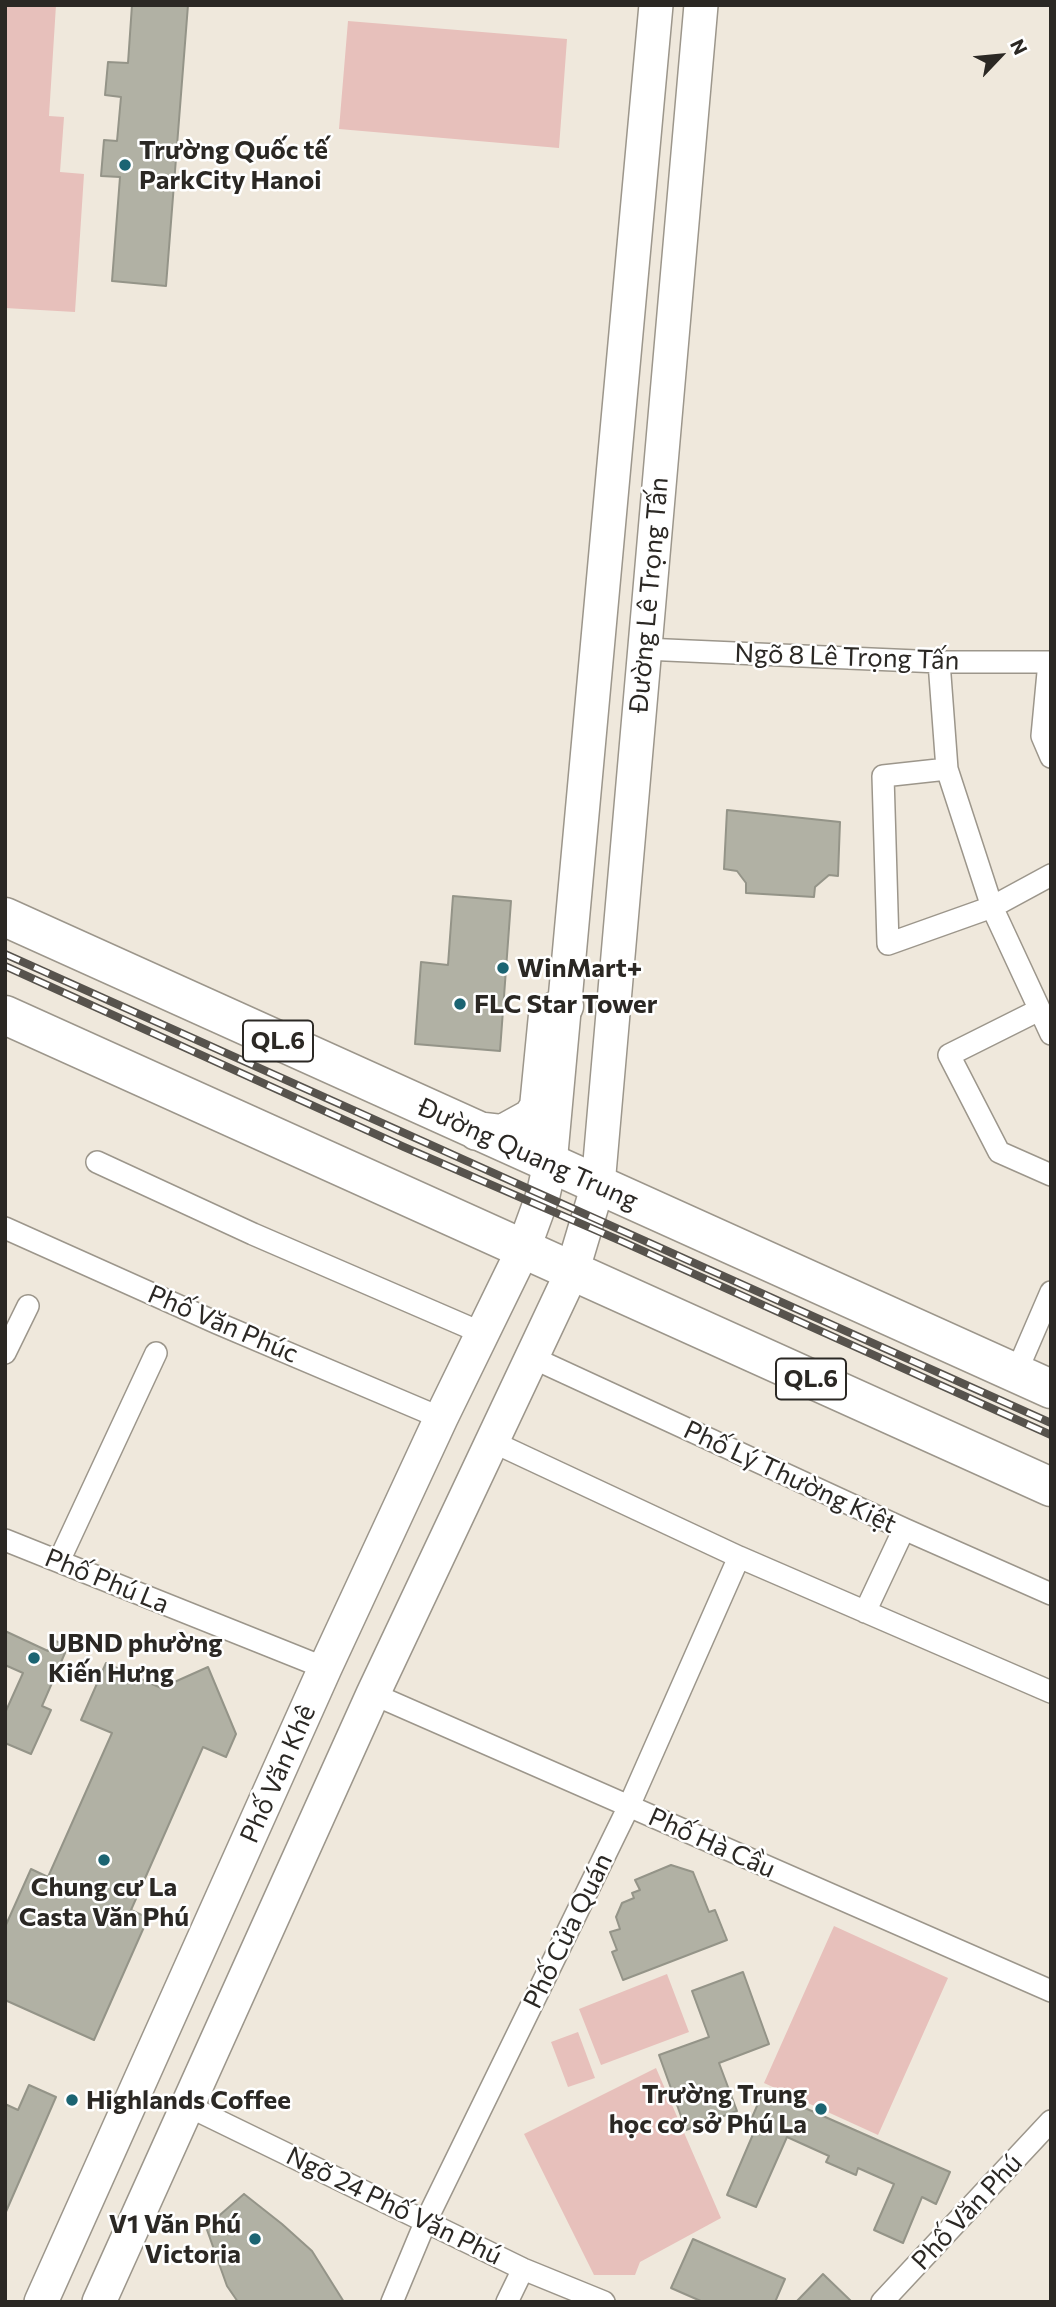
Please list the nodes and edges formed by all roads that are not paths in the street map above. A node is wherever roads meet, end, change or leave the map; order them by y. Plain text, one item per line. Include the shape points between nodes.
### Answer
1 (656, 5) edge
2 (701, 5) edge
3 (644, 649) junction
4 (939, 662) junction
5 (1050, 662) edge
6 (1051, 757) edge
7 (947, 769) junction
8 (1051, 875) edge
9 (992, 907) junction
10 (5, 916) edge
11 (565, 1006) junction
12 (1039, 1010) junction
13 (5, 1015) edge
14 (1051, 1034) edge
15 (477, 1131) junction
16 (601, 1140) junction
17 (552, 1148) junction
18 (97, 1162) dead end
19 (1051, 1175) edge
20 (598, 1185) junction
21 (5, 1228) edge
22 (518, 1260) junction
23 (566, 1283) junction
24 (1051, 1292) edge
25 (29, 1306) dead end
26 (482, 1333) junction
27 (5, 1353) edge
28 (156, 1353) dead end
29 (531, 1357) junction
30 (1016, 1373) junction
31 (1051, 1389) edge
32 (441, 1418) junction
33 (491, 1440) junction
34 (1051, 1487) edge
35 (904, 1530) junction
36 (5, 1540) edge
37 (739, 1558) junction
38 (59, 1561) junction
39 (1051, 1594) edge
40 (865, 1612) junction
41 (325, 1668) junction
42 (1051, 1692) edge
43 (373, 1694) junction
44 (629, 1806) junction
45 (1051, 1991) edge
46 (186, 2105) junction
47 (1051, 2121) edge
48 (425, 2223) junction
49 (523, 2269) junction
50 (41, 2302) edge
51 (99, 2302) edge
52 (392, 2302) edge
53 (507, 2302) edge
54 (604, 2302) edge
55 (882, 2302) edge

1 - 11 main road, Đường Lê Trọng Tấn
2 - 3 main road, Đường Lê Trọng Tấn
3 - 4 street, Ngõ 8 Lê Trọng Tấn
3 - 16 main road, Đường Lê Trọng Tấn
4 - 5 street, Ngõ 8 Lê Trọng Tấn
4 - 7 street
5 - 6 street via 1042,736
7 - 9 street
7 - 9 street via 883,776 888,944
8 - 9 street
9 - 12 street
10 - 15 highway, Đường Quang Trung / QL.6
11 - 15 highway via 548,1015 539,1107 532,1118 503,1134
11 - 17 main road, Đường Lê Trọng Tấn
12 - 14 street
12 - 19 street via 949,1055 999,1152
13 - 22 highway, QL.6
15 - 17 highway, Đường Quang Trung / QL.6
16 - 17 main road
16 - 20 main road, Đường Lê Trọng Tấn
17 - 20 highway, Đường Quang Trung / QL.6
17 - 22 main road, Đường Lê Trọng Tấn via 543,1195
18 - 26 street
20 - 23 main road, Đường Lê Trọng Tấn
20 - 30 highway, Đường Quang Trung / QL.6
21 - 32 street, Phố Văn Phúc
22 - 23 highway, QL.6
22 - 26 main road, Phố Văn Khê
23 - 29 main road, Phố Văn Khê
23 - 34 highway, QL.6
24 - 30 street
25 - 27 street
26 - 32 main road, Phố Văn Khê
28 - 38 street
29 - 33 main road, Phố Văn Khê
29 - 35 street, Phố Lý Thường Kiệt
30 - 31 highway, Đường Quang Trung / QL.6
32 - 41 main road, Phố Văn Khê
33 - 37 street
33 - 43 main road, Phố Văn Khê
35 - 39 street, Phố Lý Thường Kiệt
35 - 40 street
36 - 38 street, Phố Phú La
37 - 40 street
37 - 44 street, Phố Cửa Quán
38 - 41 street, Phố Phú La
40 - 42 street
41 - 50 main road, Phố Văn Khê
43 - 44 street, Phố Hà Cầu
43 - 46 main road, Phố Văn Khê
44 - 45 street, Phố Hà Cầu
44 - 48 street, Phố Cửa Quán
46 - 48 street, Ngõ 24 Phố Văn Phú
46 - 51 main road, Phố Văn Khê
47 - 55 street, Phố Văn Phú
48 - 49 street, Ngõ 24 Phố Văn Phú
48 - 52 street, Phố Cửa Quán
49 - 53 street
49 - 54 street, Ngõ 24 Phố Văn Phú

